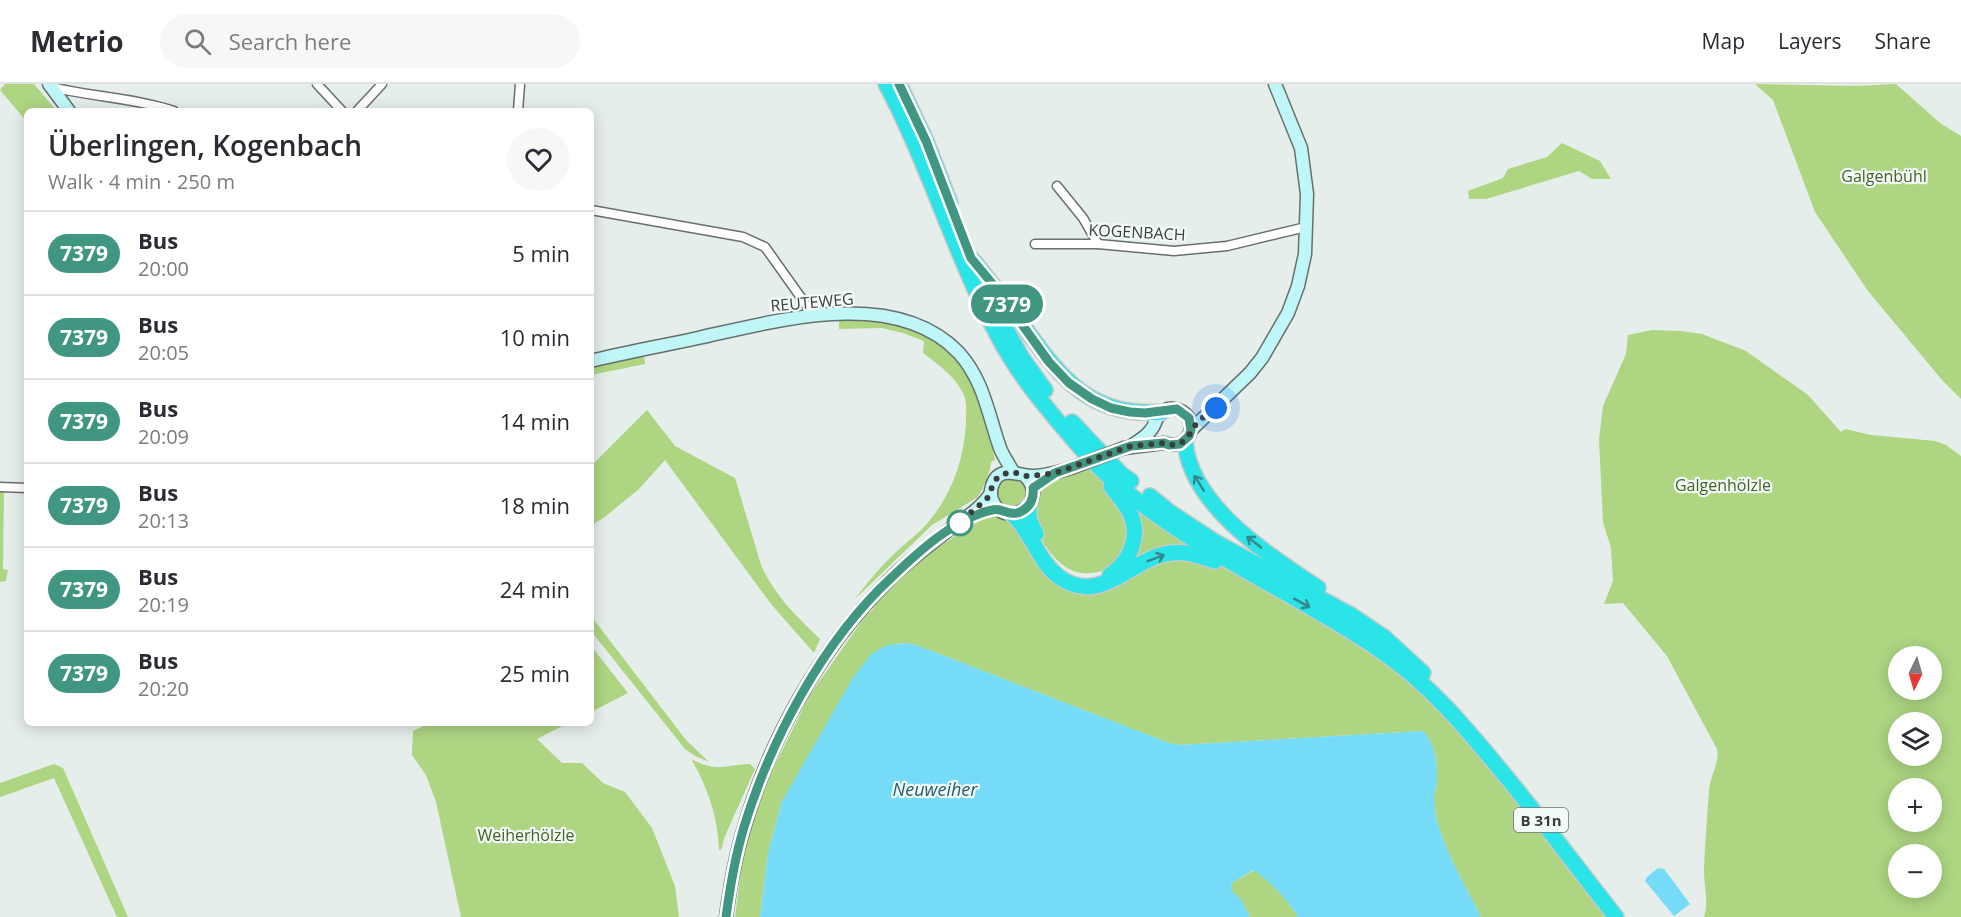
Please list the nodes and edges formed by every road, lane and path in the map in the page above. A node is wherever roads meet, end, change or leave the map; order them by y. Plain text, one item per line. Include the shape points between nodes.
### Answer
1 (317, 84) edge
2 (382, 84) edge
3 (520, 84) edge
4 (886, 84) edge
5 (899, 84) edge
6 (1275, 84) edge
7 (51, 86) edge
8 (67, 108) edge
9 (165, 108) edge
10 (339, 108) edge
11 (360, 108) edge
12 (518, 108) edge
13 (1057, 186) dead end
14 (594, 211) edge
15 (1306, 227) junction
16 (1035, 244) dead end
17 (1098, 244) junction
18 (971, 258) junction
19 (810, 317) junction
20 (594, 360) edge
21 (1221, 401) junction
22 (1186, 414) junction
23 (1158, 419) junction
24 (1188, 436) junction
25 (1164, 443) junction
26 (1128, 447) junction
27 (1001, 451) junction
28 (1104, 472) junction
29 (1055, 473) junction
30 (1019, 474) junction
31 (998, 477) junction
32 (0, 487) edge
33 (24, 488) edge
34 (1033, 488) junction
35 (991, 493) junction
36 (1029, 506) junction
37 (1006, 512) junction
38 (966, 518) junction
39 (1233, 564) junction
40 (1351, 615) junction
41 (1464, 724) junction
42 (726, 917) edge
43 (1616, 917) edge

1 - 10 street
2 - 11 street
3 - 12 street
4 - 28 highway, B 31n via 997,335 1019,372
5 - 18 highway, B 31n via 926,141
6 - 15 street via 1301,148 1307,194
7 - 8 street
7 - 9 street
13 - 17 street
14 - 19 street via 743,237 765,247 807,306
15 - 17 street, KOGENBACH via 1227,246 1174,251
15 - 21 street via 1305,254 1288,313 1262,358
16 - 17 street, KOGENBACH
18 - 23 highway via 1069,383 1111,408
18 - 40 highway, B 31n via 987,296 1022,358 1073,423 1121,474 1217,543
19 - 20 street, REUTEWEG
19 - 27 street, REUTEWEG via 881,316 913,324 938,336 959,354 977,379
21 - 22 street
21 - 24 street
22 - 23 street via 1172,408
22 - 24 street via 1191,422
23 - 25 street via 1157,435
23 - 26 street via 1148,434
24 - 25 street via 1174,445
40 -> 24 highway via 1227,519 1196,478 1186,455
25 - 26 street
26 - 29 street, bridge
27 - 30 street, REUTEWEG
27 - 31 street, REUTEWEG
28 - 36 highway via 1130,513 1134,535 1128,557 1103,578 1078,579 1056,566 1029,519
28 - 39 highway, B 31n via 1169,525
29 - 30 street
29 - 34 street
30 - 31 street
30 - 34 street
31 - 35 street
32 - 33 street
34 - 36 street
35 - 37 street via 993,502
35 - 38 street
36 - 37 street
37 - 38 street via 994,509
37 -> 39 highway via 1022,522 1050,569 1074,584 1103,584 1169,553 1183,552
38 - 42 street via 907,563 875,594 811,678 752,802 736,857
39 -> 41 highway, B 31n via 1380,650
40 - 41 highway, B 31n via 1385,638 1424,674 1452,704
41 - 43 highway, B 31n

